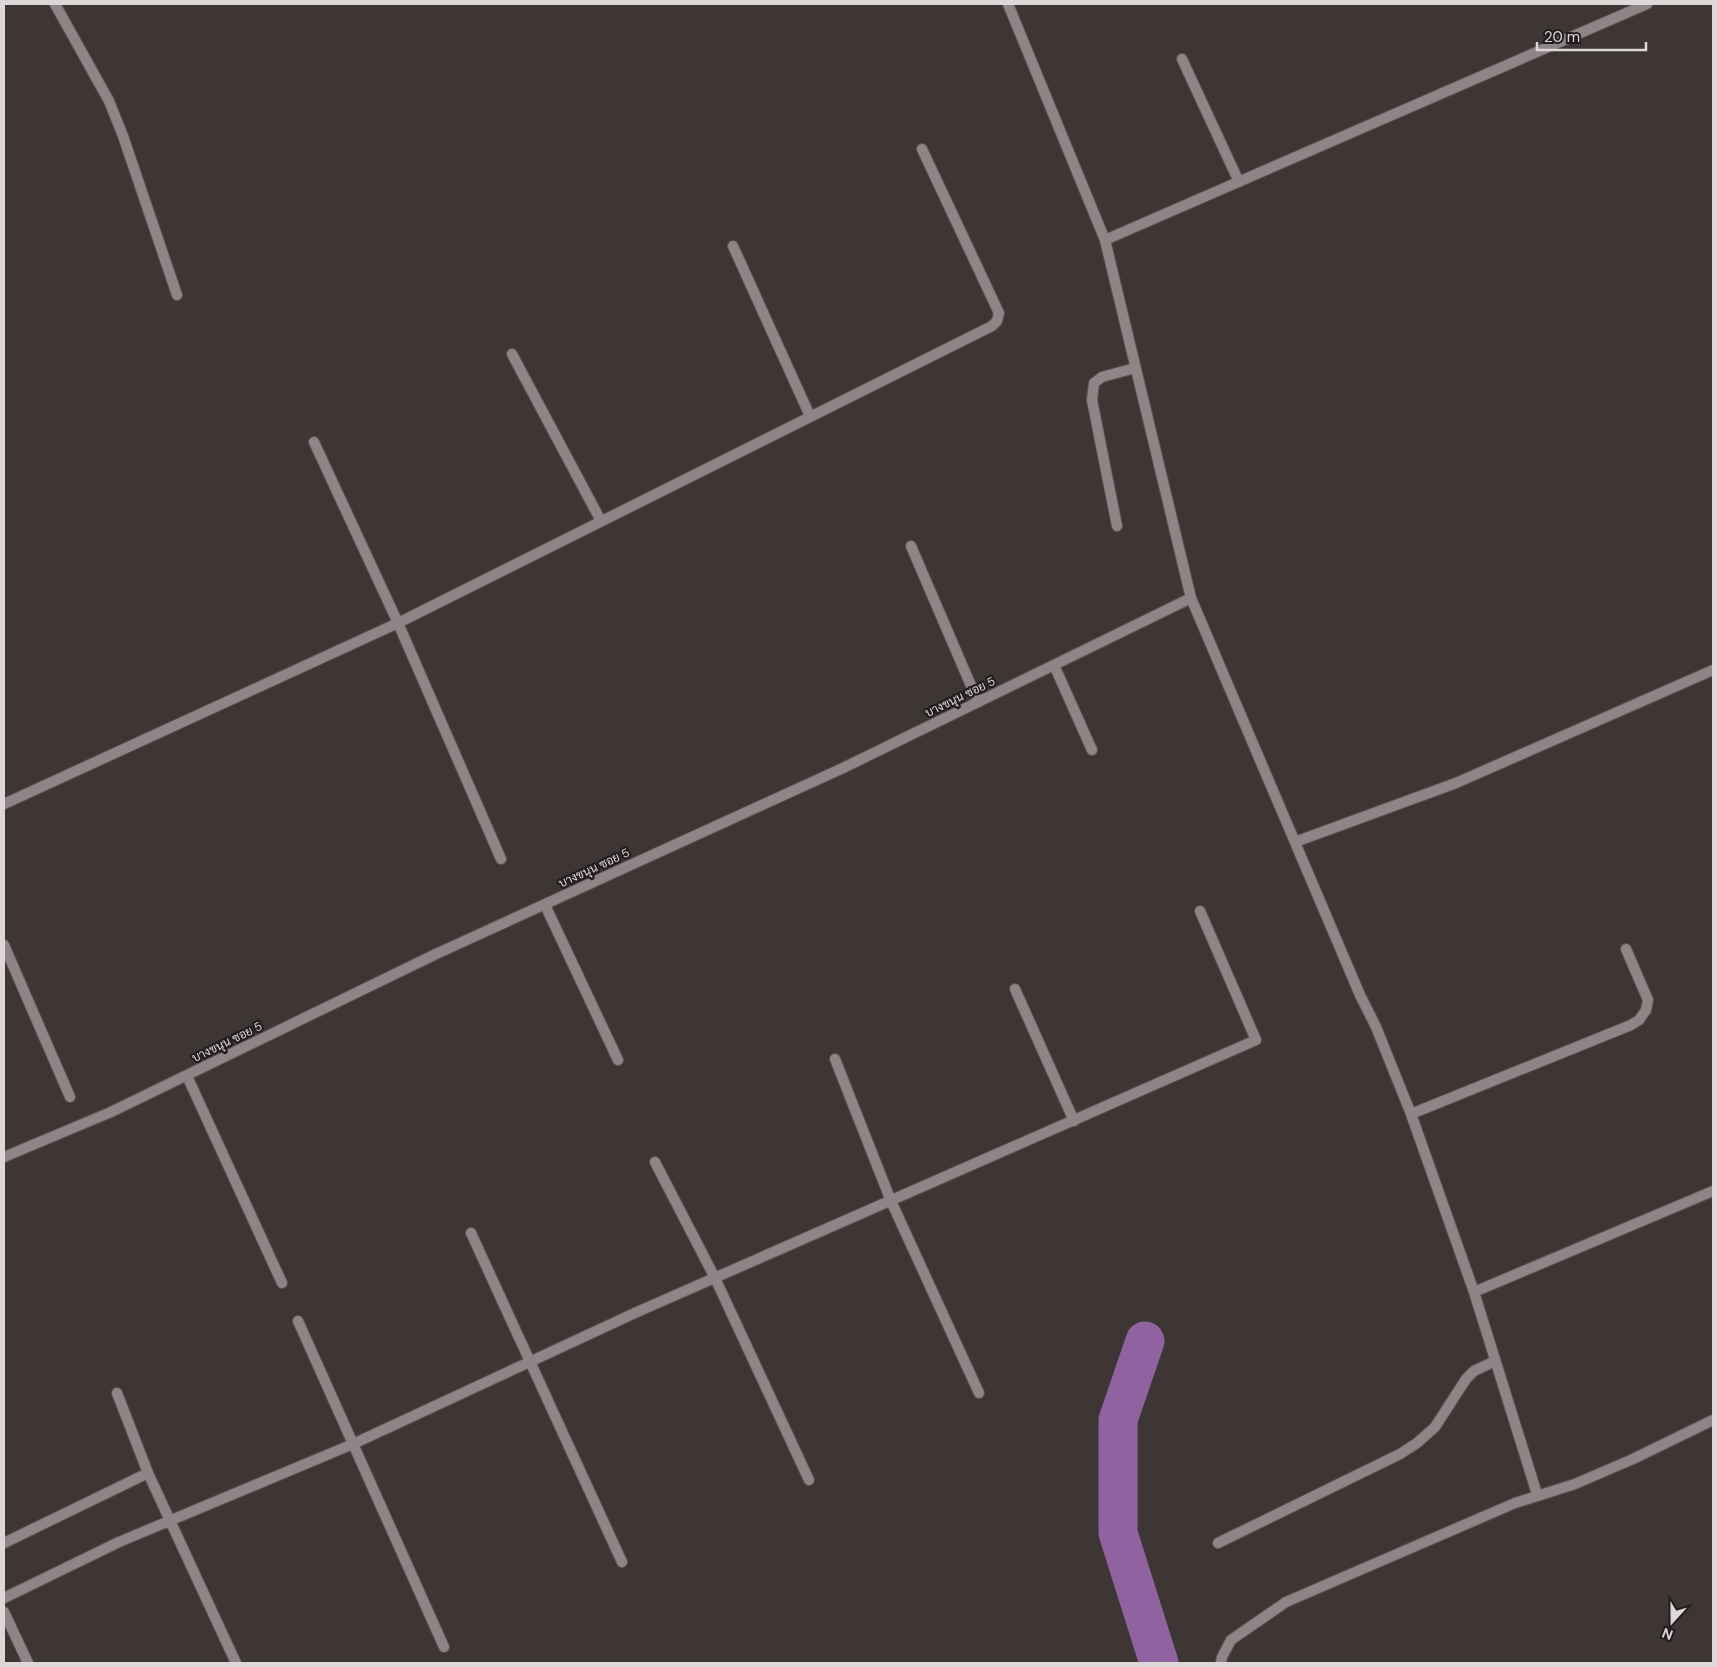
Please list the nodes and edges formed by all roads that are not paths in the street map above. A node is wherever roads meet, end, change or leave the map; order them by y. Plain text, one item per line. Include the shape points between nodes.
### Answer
1 (55, 4) edge
2 (1008, 4) edge
3 (1647, 4) edge
4 (1182, 60) dead end
5 (922, 149) dead end
6 (1239, 182) junction
7 (1105, 240) junction
8 (732, 246) dead end
9 (177, 296) dead end
10 (512, 354) dead end
11 (1135, 368) junction
12 (810, 416) junction
13 (314, 442) dead end
14 (601, 522) junction
15 (1117, 526) dead end
16 (911, 546) dead end
17 (1191, 598) junction
18 (398, 623) junction
19 (1054, 665) junction
20 (1713, 670) edge
21 (978, 702) junction
22 (1092, 750) dead end
23 (4, 804) edge
24 (1295, 842) junction
25 (501, 859) dead end
26 (545, 905) junction
27 (1200, 911) dead end
28 (4, 945) edge
29 (1626, 949) dead end
30 (1015, 989) dead end
31 (835, 1059) dead end
32 (618, 1060) dead end
33 (187, 1076) junction
34 (70, 1097) dead end
35 (1410, 1114) junction
36 (1074, 1121) junction
37 (4, 1157) edge
38 (655, 1162) dead end
39 (1713, 1191) edge
40 (891, 1201) junction
41 (471, 1233) dead end
42 (715, 1278) junction
43 (282, 1283) dead end
44 (1474, 1292) junction
45 (298, 1321) dead end
46 (1494, 1361) junction
47 (530, 1363) junction
48 (117, 1393) dead end
49 (979, 1393) dead end
50 (1713, 1420) edge
51 (353, 1444) junction
52 (148, 1473) junction
53 (809, 1480) dead end
54 (1537, 1494) junction
55 (169, 1520) junction
56 (4, 1543) edge
57 (1218, 1543) dead end
58 (622, 1562) dead end
59 (4, 1598) edge
60 (4, 1612) edge
61 (444, 1647) dead end
62 (28, 1663) edge
63 (236, 1663) edge
64 (1221, 1663) edge

1 - 9 street via 109,101
2 - 7 street
3 - 6 street
4 - 6 street
5 - 12 street via 999,313 997,321
6 - 7 street
7 - 11 street
8 - 12 street
10 - 14 street
11 - 15 street via 1102,377 1092,389
11 - 17 street
12 - 14 street
13 - 18 street
14 - 18 street
16 - 21 street
17 - 19 street, บางขนุน ซอย 5
17 - 24 street
18 - 23 street
18 - 25 street
19 - 21 street, บางขนุน ซอย 5
19 - 22 street
20 - 24 street via 1456,783
21 - 26 street, บางขนุน ซอย 5 via 844,768
24 - 35 street via 1376,1027
26 - 32 street
26 - 33 street, บางขนุน ซอย 5 via 436,954
27 - 36 street via 1256,1040
28 - 34 street
29 - 35 street via 1648,1000 1639,1020 1631,1026
30 - 36 street
31 - 40 street
33 - 37 street, บางขนุน ซอย 5
33 - 43 street
35 - 44 street
36 - 40 street
38 - 42 street
39 - 44 street
40 - 42 street
40 - 49 street
41 - 47 street
42 - 47 street
42 - 53 street
44 - 46 street
45 - 51 street
46 - 54 street
46 - 57 street via 1466,1379 1435,1427 1417,1443
47 - 51 street
47 - 58 street
48 - 52 street
50 - 54 street via 1575,1484
51 - 55 street
51 - 61 street
52 - 55 street
52 - 56 street
54 - 64 street via 1286,1602 1231,1640
55 - 59 street
55 - 63 street
60 - 62 street

